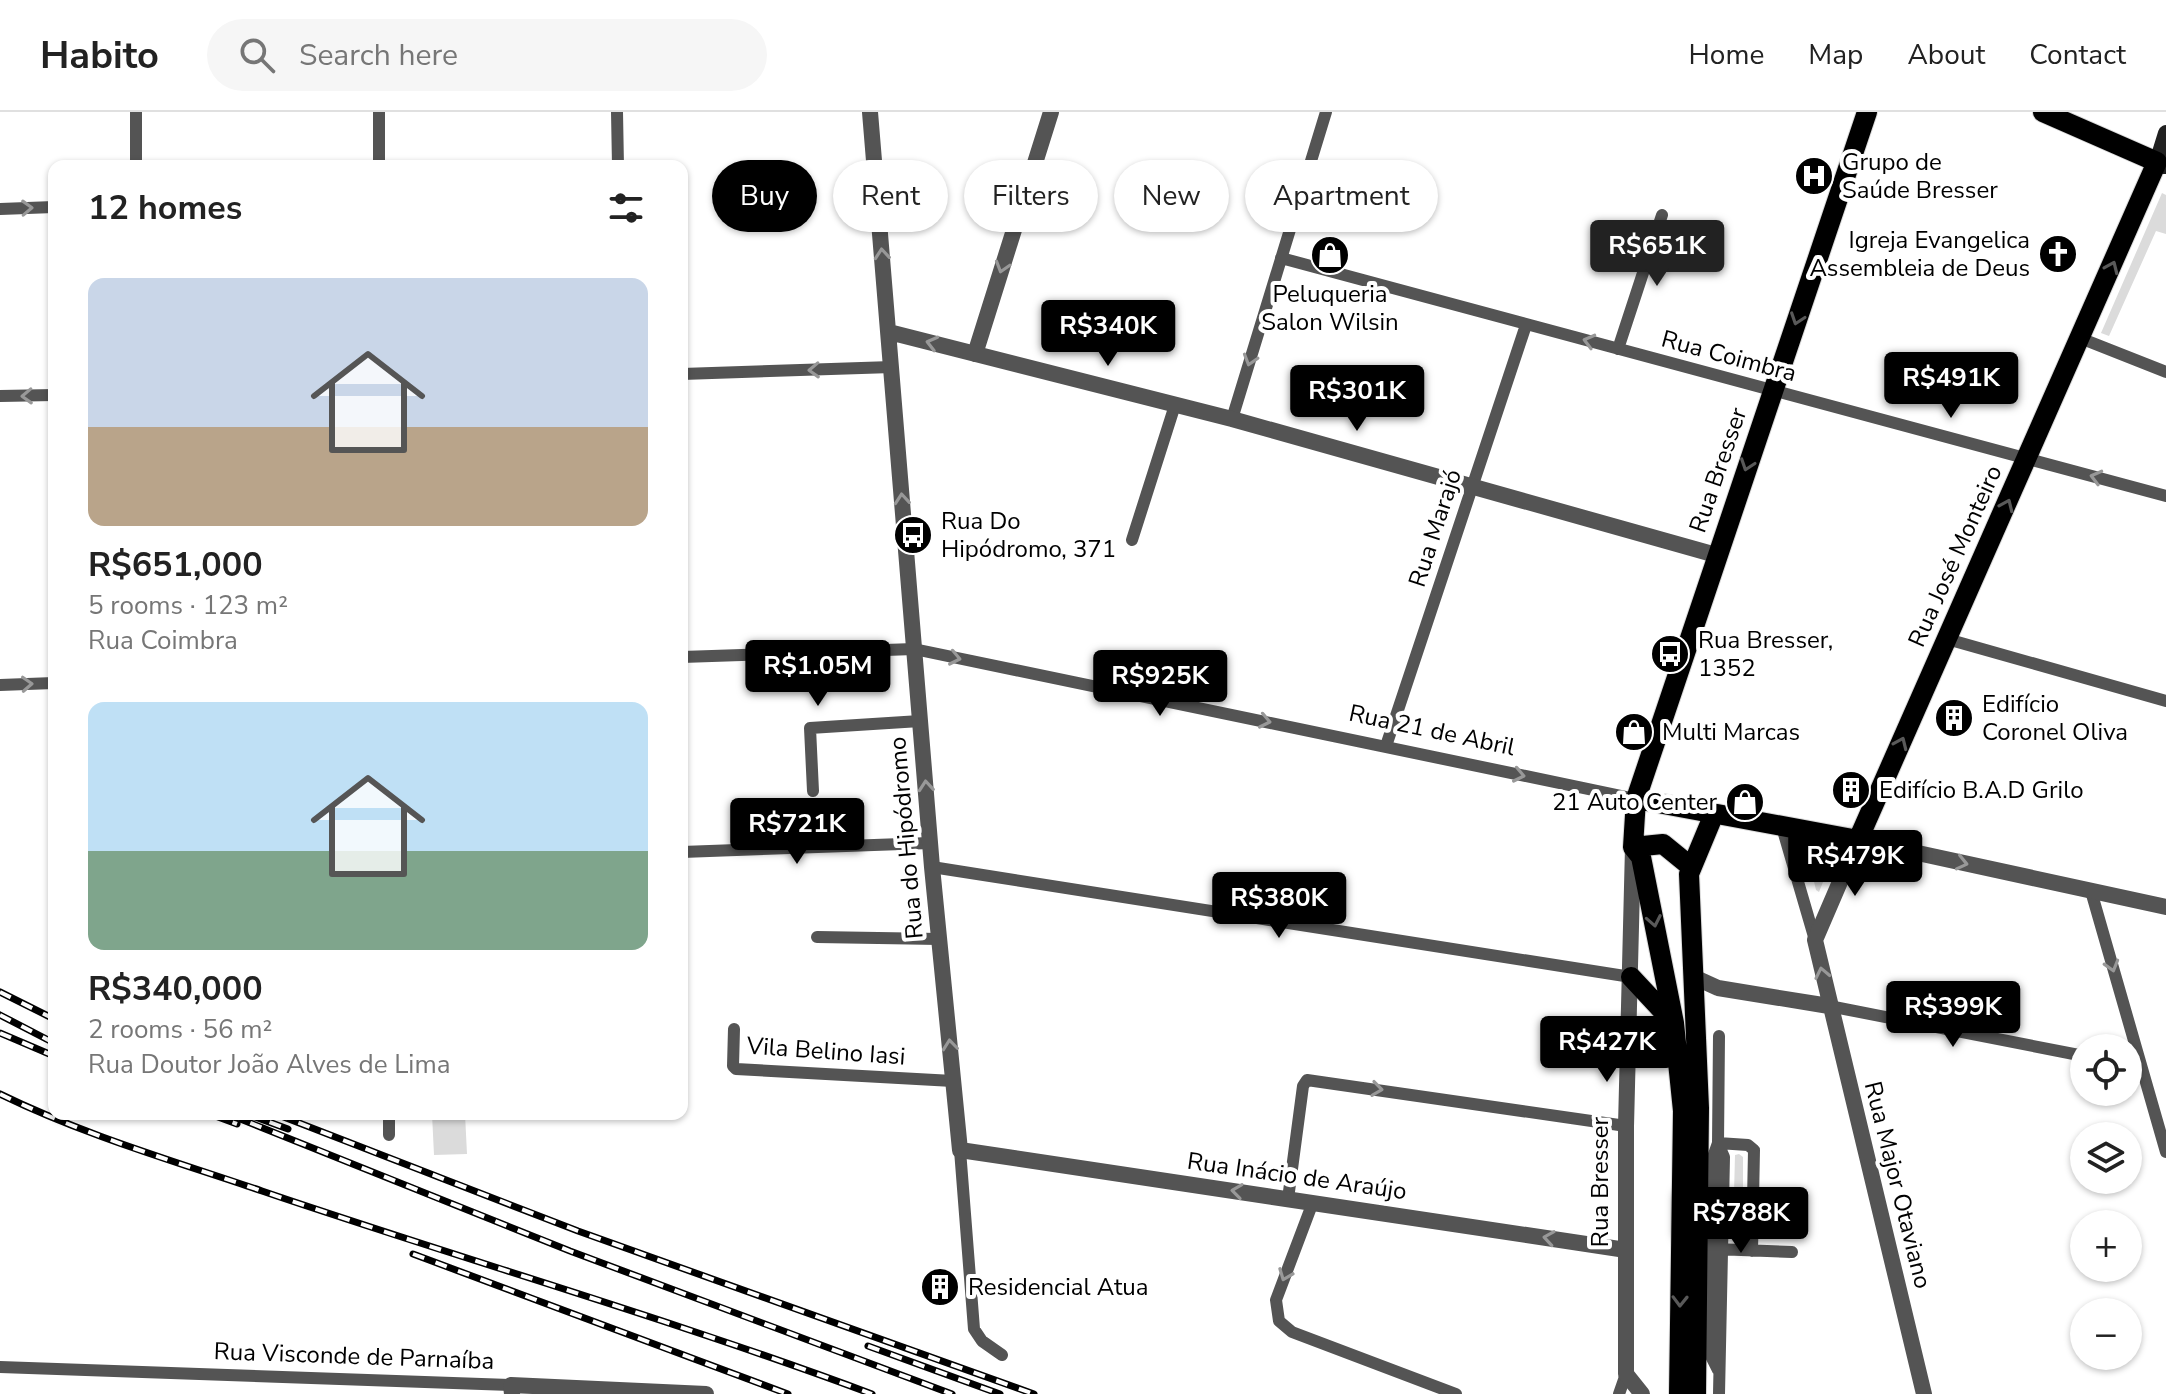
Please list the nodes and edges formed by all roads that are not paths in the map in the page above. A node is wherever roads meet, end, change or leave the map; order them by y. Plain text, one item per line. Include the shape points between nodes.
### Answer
1 (136, 112) edge
2 (379, 112) edge
3 (617, 112) edge
4 (870, 112) edge
5 (1051, 112) edge
6 (1326, 112) edge
7 (1867, 112) edge
8 (2043, 112) edge
9 (2166, 133) edge
10 (136, 160) edge
11 (379, 160) edge
12 (618, 160) edge
13 (2161, 164) edge
14 (48, 207) edge
15 (0, 209) edge
16 (1662, 215) dead end
17 (1281, 258) junction
18 (1526, 325) junction
19 (889, 332) junction
20 (2080, 338) junction
21 (1618, 349) junction
22 (975, 354) junction
23 (892, 367) junction
24 (2166, 372) edge
25 (688, 374) edge
26 (1773, 391) junction
27 (48, 395) edge
28 (0, 396) edge
29 (1175, 405) junction
30 (1232, 419) junction
31 (2027, 459) junction
32 (1472, 485) junction
33 (2166, 496) edge
34 (1132, 540) dead end
35 (1716, 555) junction
36 (1947, 639) junction
37 (914, 649) junction
38 (688, 657) edge
39 (48, 683) edge
40 (0, 685) edge
41 (2166, 701) edge
42 (920, 721) junction
43 (1386, 746) junction
44 (813, 791) dead end
45 (1636, 799) junction
46 (1714, 814) junction
47 (1782, 827) junction
48 (1858, 840) junction
49 (930, 843) junction
50 (1633, 847) junction
51 (688, 852) edge
52 (1690, 866) junction
53 (932, 867) junction
54 (2091, 891) junction
55 (2166, 907) edge
56 (817, 937) dead end
57 (939, 939) junction
58 (1815, 940) junction
59 (1631, 977) junction
60 (1696, 978) junction
61 (1718, 988) junction
62 (1697, 999) junction
63 (1829, 1006) junction
64 (1674, 1023) junction
65 (734, 1029) dead end
66 (2132, 1034) edge
67 (1719, 1036) dead end
68 (2070, 1053) edge
69 (2142, 1068) edge
70 (953, 1081) junction
71 (2151, 1099) junction
72 (2166, 1102) edge
73 (1691, 1110) junction
74 (389, 1120) edge
75 (1626, 1126) junction
76 (389, 1135) dead end
77 (1718, 1143) junction
78 (960, 1150) junction
79 (2166, 1152) edge
80 (1288, 1199) junction
81 (1313, 1202) junction
82 (1718, 1249) junction
83 (1626, 1250) junction
84 (1752, 1251) junction
85 (1792, 1252) dead end
86 (1002, 1355) dead end
87 (0, 1367) edge
88 (1626, 1374) junction
89 (511, 1390) edge
90 (666, 1392) edge
91 (706, 1394) edge
92 (1456, 1394) edge
93 (1619, 1394) edge
94 (1642, 1394) edge
95 (1679, 1394) edge
96 (1696, 1394) edge
97 (1719, 1394) edge
98 (1924, 1394) edge

1 - 10 street
2 - 11 street
3 - 12 street
19 -> 4 street, Rua do Hipódromo
5 -> 22 street
6 - 17 street
7 -> 26 main road, Rua Bresser
8 - 13 main road
9 - 13 main road
20 -> 13 main road, Rua José Monteiro
15 -> 14 street
16 - 21 street
17 - 18 street, Rua Coimbra
17 -> 30 street
21 -> 18 street, Rua Coimbra
18 - 32 street, Rua Marajó
22 -> 19 street
19 - 23 street, Rua do Hipódromo
20 - 24 street
20 - 31 main road, Rua José Monteiro
21 - 26 street, Rua Coimbra
22 - 29 street
23 -> 25 street
37 -> 23 street, Rua do Hipódromo
26 - 31 street, Rua Coimbra
26 -> 35 main road, Rua Bresser
27 -> 28 street
29 - 30 street
29 - 34 street
30 - 32 street
33 -> 31 street, Rua Coimbra
36 -> 31 main road, Rua José Monteiro
32 - 35 street
32 - 43 street, Rua Marajó
35 - 45 main road, Rua Bresser
36 - 41 street
48 -> 36 main road, Rua José Monteiro
37 - 38 street, Rua 21 de Abril
37 - 42 street, Rua do Hipódromo
37 -> 43 street, Rua 21 de Abril
40 -> 39 street
42 - 44 street via 810,728
49 -> 42 street, Rua do Hipódromo
43 -> 45 street, Rua 21 de Abril
45 - 46 main road, Rua 21 de Abril
45 - 50 main road, Rua Bresser
46 - 47 main road, Rua 21 de Abril
46 - 52 main road, Rua Bresser
47 - 48 main road, Rua 21 de Abril
47 - 58 street, Rua Major Otaviano
48 -> 54 street, Rua 21 de Abril
48 - 58 street
49 - 51 street
49 - 53 street, Rua do Hipódromo
50 - 52 main road via 1663,844
50 - 59 street, Rua Bresser
50 -> 64 main road, Rua Bresser via 1641,857
52 - 60 main road, Rua Bresser
53 - 57 street, Rua do Hipódromo
53 - 59 street
54 - 55 street, Rua 21 de Abril
54 -> 66 street
56 - 57 street
70 -> 57 street, Rua do Hipódromo
63 -> 58 street, Rua Major Otaviano
59 - 64 main road
59 - 75 street, Rua Bresser
60 - 61 street
60 - 62 main road, Rua Bresser
61 - 62 street
61 - 63 street
62 - 73 main road, Rua Bresser
63 - 68 street
63 - 98 street, Rua Major Otaviano
64 - 73 main road, Rua Bresser
65 - 70 street, Vila Belino Iasi via 736,1069
67 - 77 street
69 - 71 street
70 - 78 street, Rua do Hipódromo
71 - 72 street
71 - 79 street
73 -> 95 main road, Rua Bresser
73 - 96 main road, Rua Bresser
74 - 76 street
80 -> 75 street via 1307,1080
75 - 83 street, Rua Bresser
77 - 82 street via 1724,1157
77 - 84 street via 1753,1148
80 -> 78 street, Rua Inácio de Araújo
78 - 86 street, Rua do Hipódromo via 974,1329
80 - 81 street, Rua Inácio de Araújo
83 -> 81 street, Rua Inácio de Araújo
81 -> 92 street via 1276,1300 1279,1321 1292,1332
82 - 84 street
82 - 97 street
83 - 88 street, Rua Bresser
84 - 85 street
87 - 89 street, Rua Visconde de Parnaíba
88 - 93 street
88 - 94 street
89 - 90 street, Rua Visconde de Parnaíba
90 - 91 street, Rua Visconde de Parnaíba

